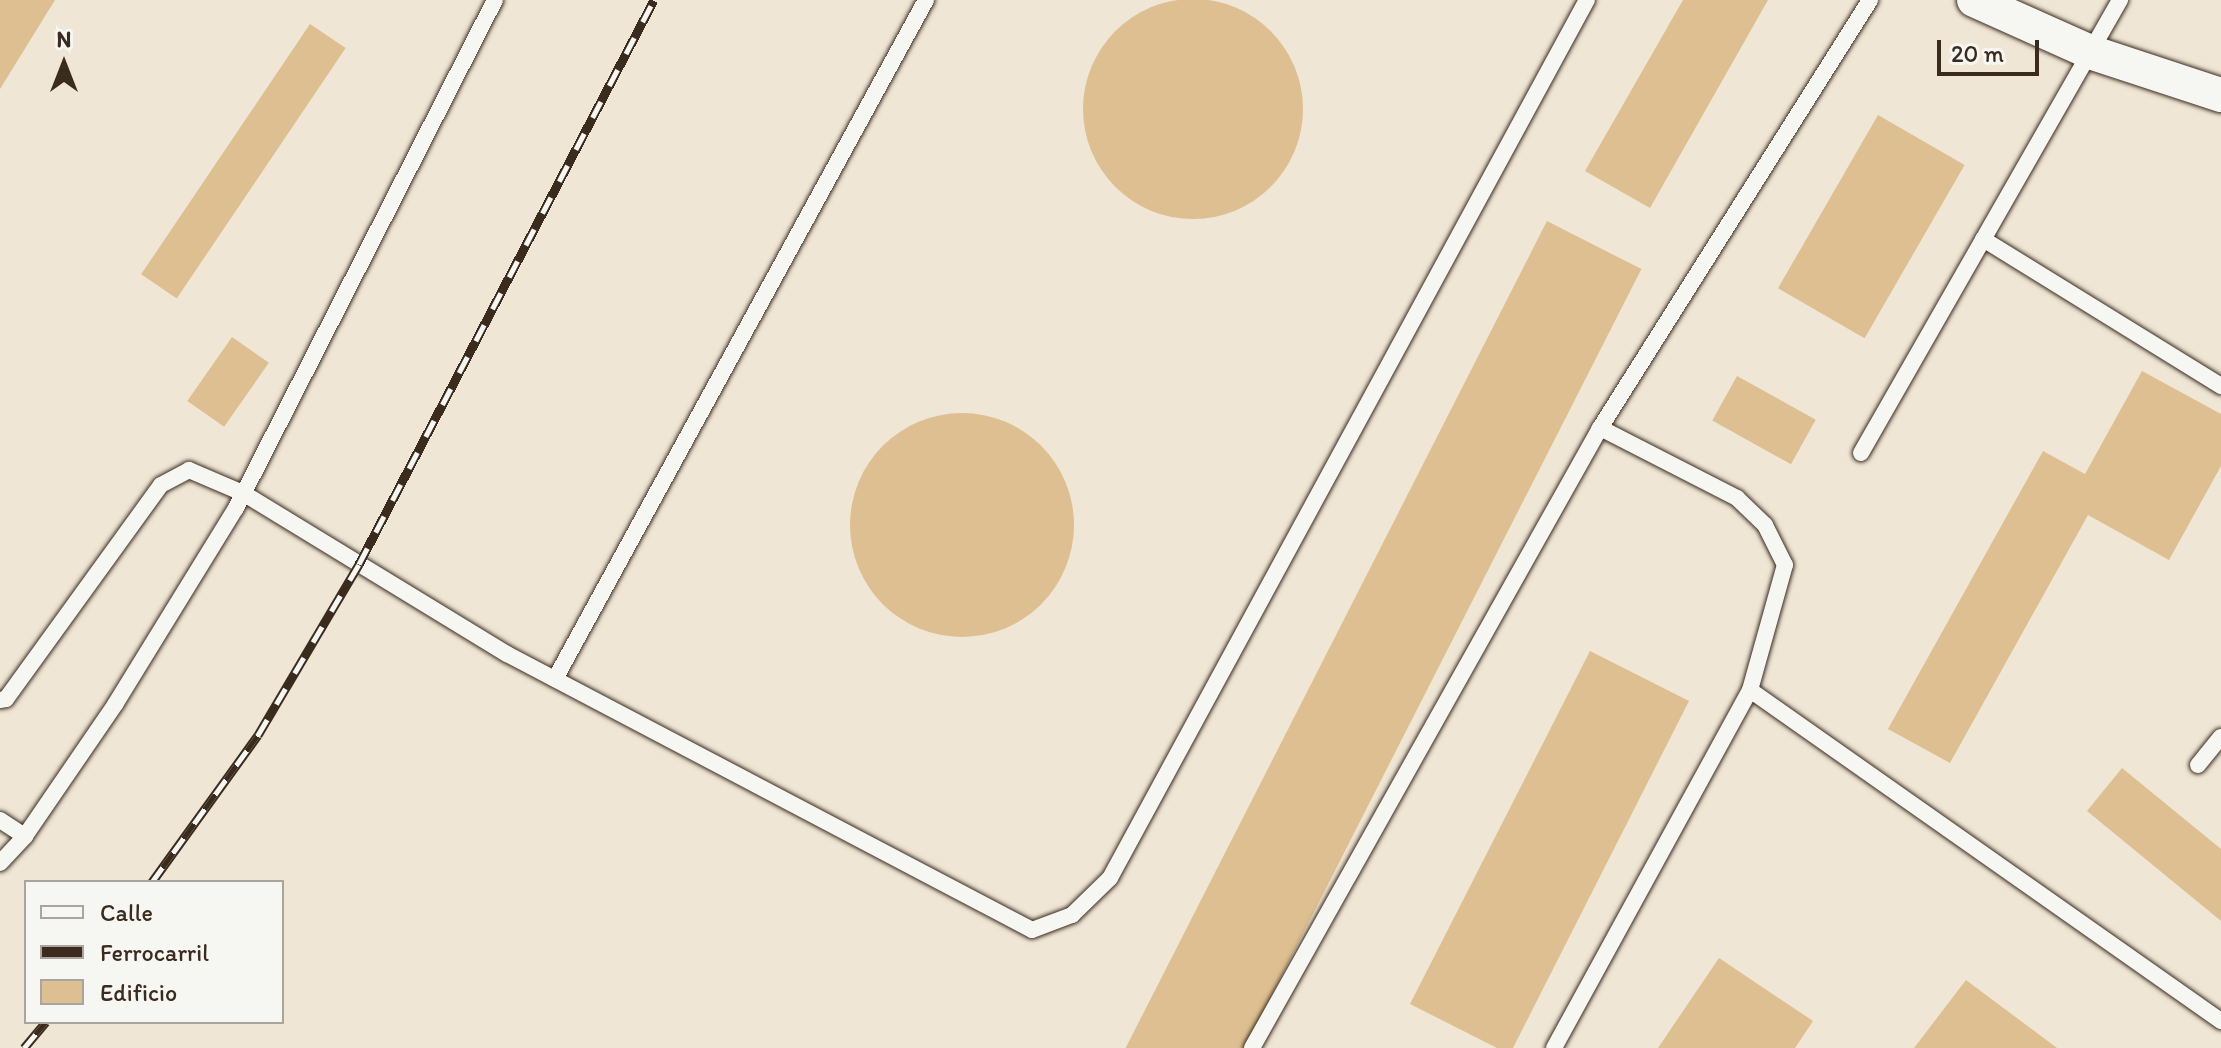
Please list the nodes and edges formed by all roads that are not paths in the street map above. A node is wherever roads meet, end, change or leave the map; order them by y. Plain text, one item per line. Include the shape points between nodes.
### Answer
1 (495, 0) edge
2 (926, 0) edge
3 (1587, 0) edge
4 (1870, 0) edge
5 (1974, 0) edge
6 (2120, 0) edge
7 (2090, 52) junction
8 (2221, 95) edge
9 (1983, 239) junction
10 (2221, 386) edge
11 (1600, 428) junction
12 (1861, 453) dead end
13 (243, 493) junction
14 (555, 679) junction
15 (1750, 690) junction
16 (0, 700) edge
17 (2221, 737) edge
18 (2198, 765) dead end
19 (0, 820) edge
20 (25, 836) junction
21 (0, 863) edge
22 (2221, 1021) edge
23 (1252, 1048) edge
24 (1554, 1048) edge

1 - 13 lane
2 - 14 lane
3 - 14 lane via 1110,878 1072,915 1032,930
4 - 11 lane
5 - 7 street
6 - 7 lane
7 - 8 street
7 - 9 lane
9 - 10 lane
9 - 12 lane
11 - 15 lane via 1737,498 1765,525 1785,565
11 - 23 lane
13 - 14 lane
13 - 16 lane via 189,470 161,485 6,699
13 - 20 lane via 116,703
15 - 22 lane
15 - 24 lane
17 - 18 lane
19 - 20 lane
20 - 21 lane

